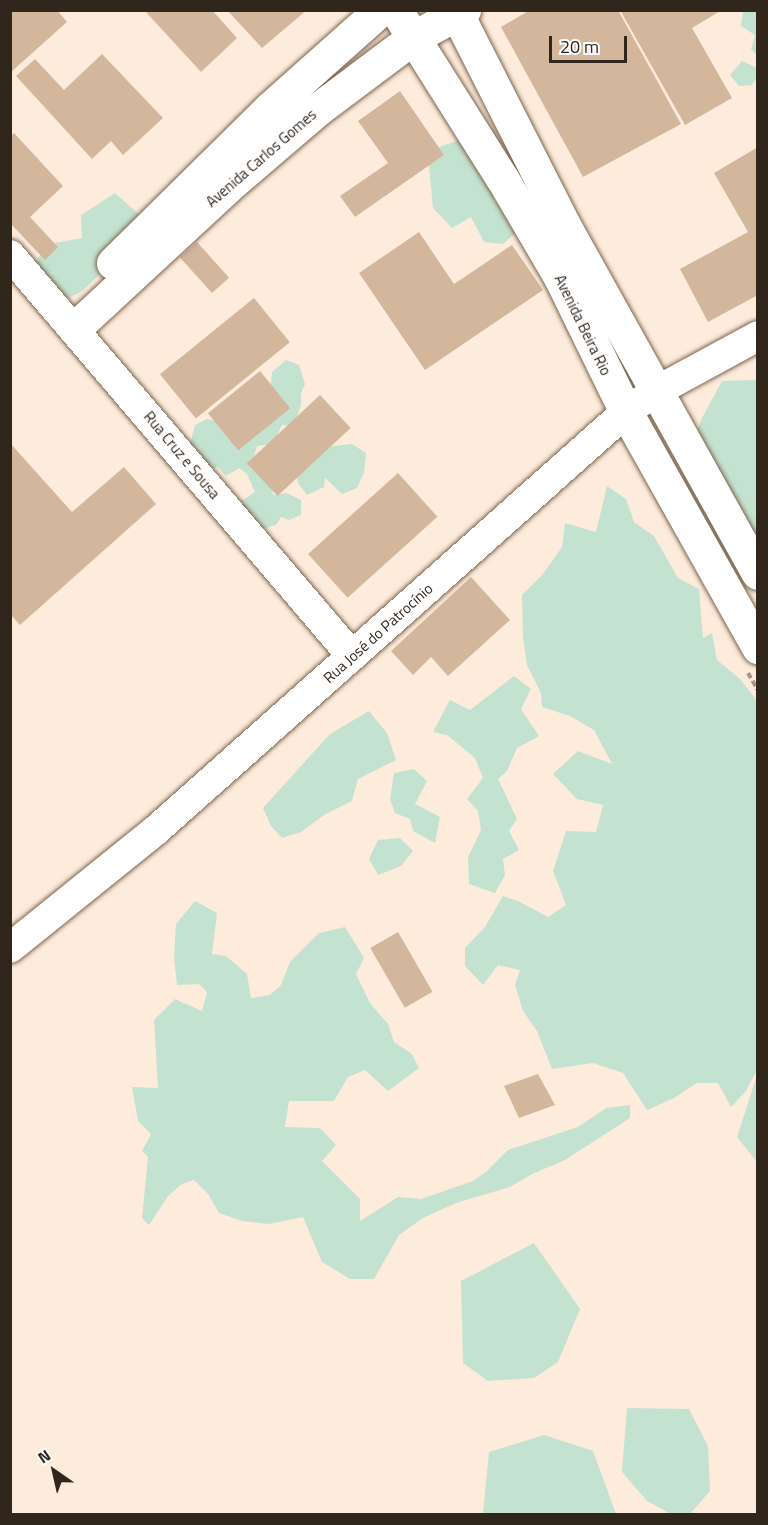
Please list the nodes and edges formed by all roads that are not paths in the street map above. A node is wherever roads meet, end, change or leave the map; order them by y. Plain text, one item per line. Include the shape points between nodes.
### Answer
1 (380, 10) edge
2 (396, 10) edge
3 (459, 12) edge
4 (414, 37) junction
5 (10, 255) edge
6 (68, 321) junction
7 (758, 336) edge
8 (655, 392) junction
9 (626, 412) junction
10 (758, 573) edge
11 (758, 647) edge
12 (352, 656) junction
13 (10, 948) edge

1 - 6 main road, Avenida Carlos Gomes via 270,108
2 - 4 main road, Avenida Beira Rio
3 - 4 main road, Avenida Carlos Gomes
3 - 8 main road, Avenida Beira Rio via 564,225
4 - 6 main road, Avenida Carlos Gomes via 318,109
4 - 9 main road, Avenida Beira Rio via 561,279
5 - 6 street, Rua Cruz e Sousa
6 - 12 street, Rua Cruz e Sousa
7 - 8 street, Rua José do Patrocínio
8 - 9 street, Rua José do Patrocínio
8 - 10 main road, Avenida Beira Rio
9 - 11 main road, Avenida Beira Rio
9 - 12 street, Rua José do Patrocínio
12 - 13 street, Rua José do Patrocínio via 155,831

